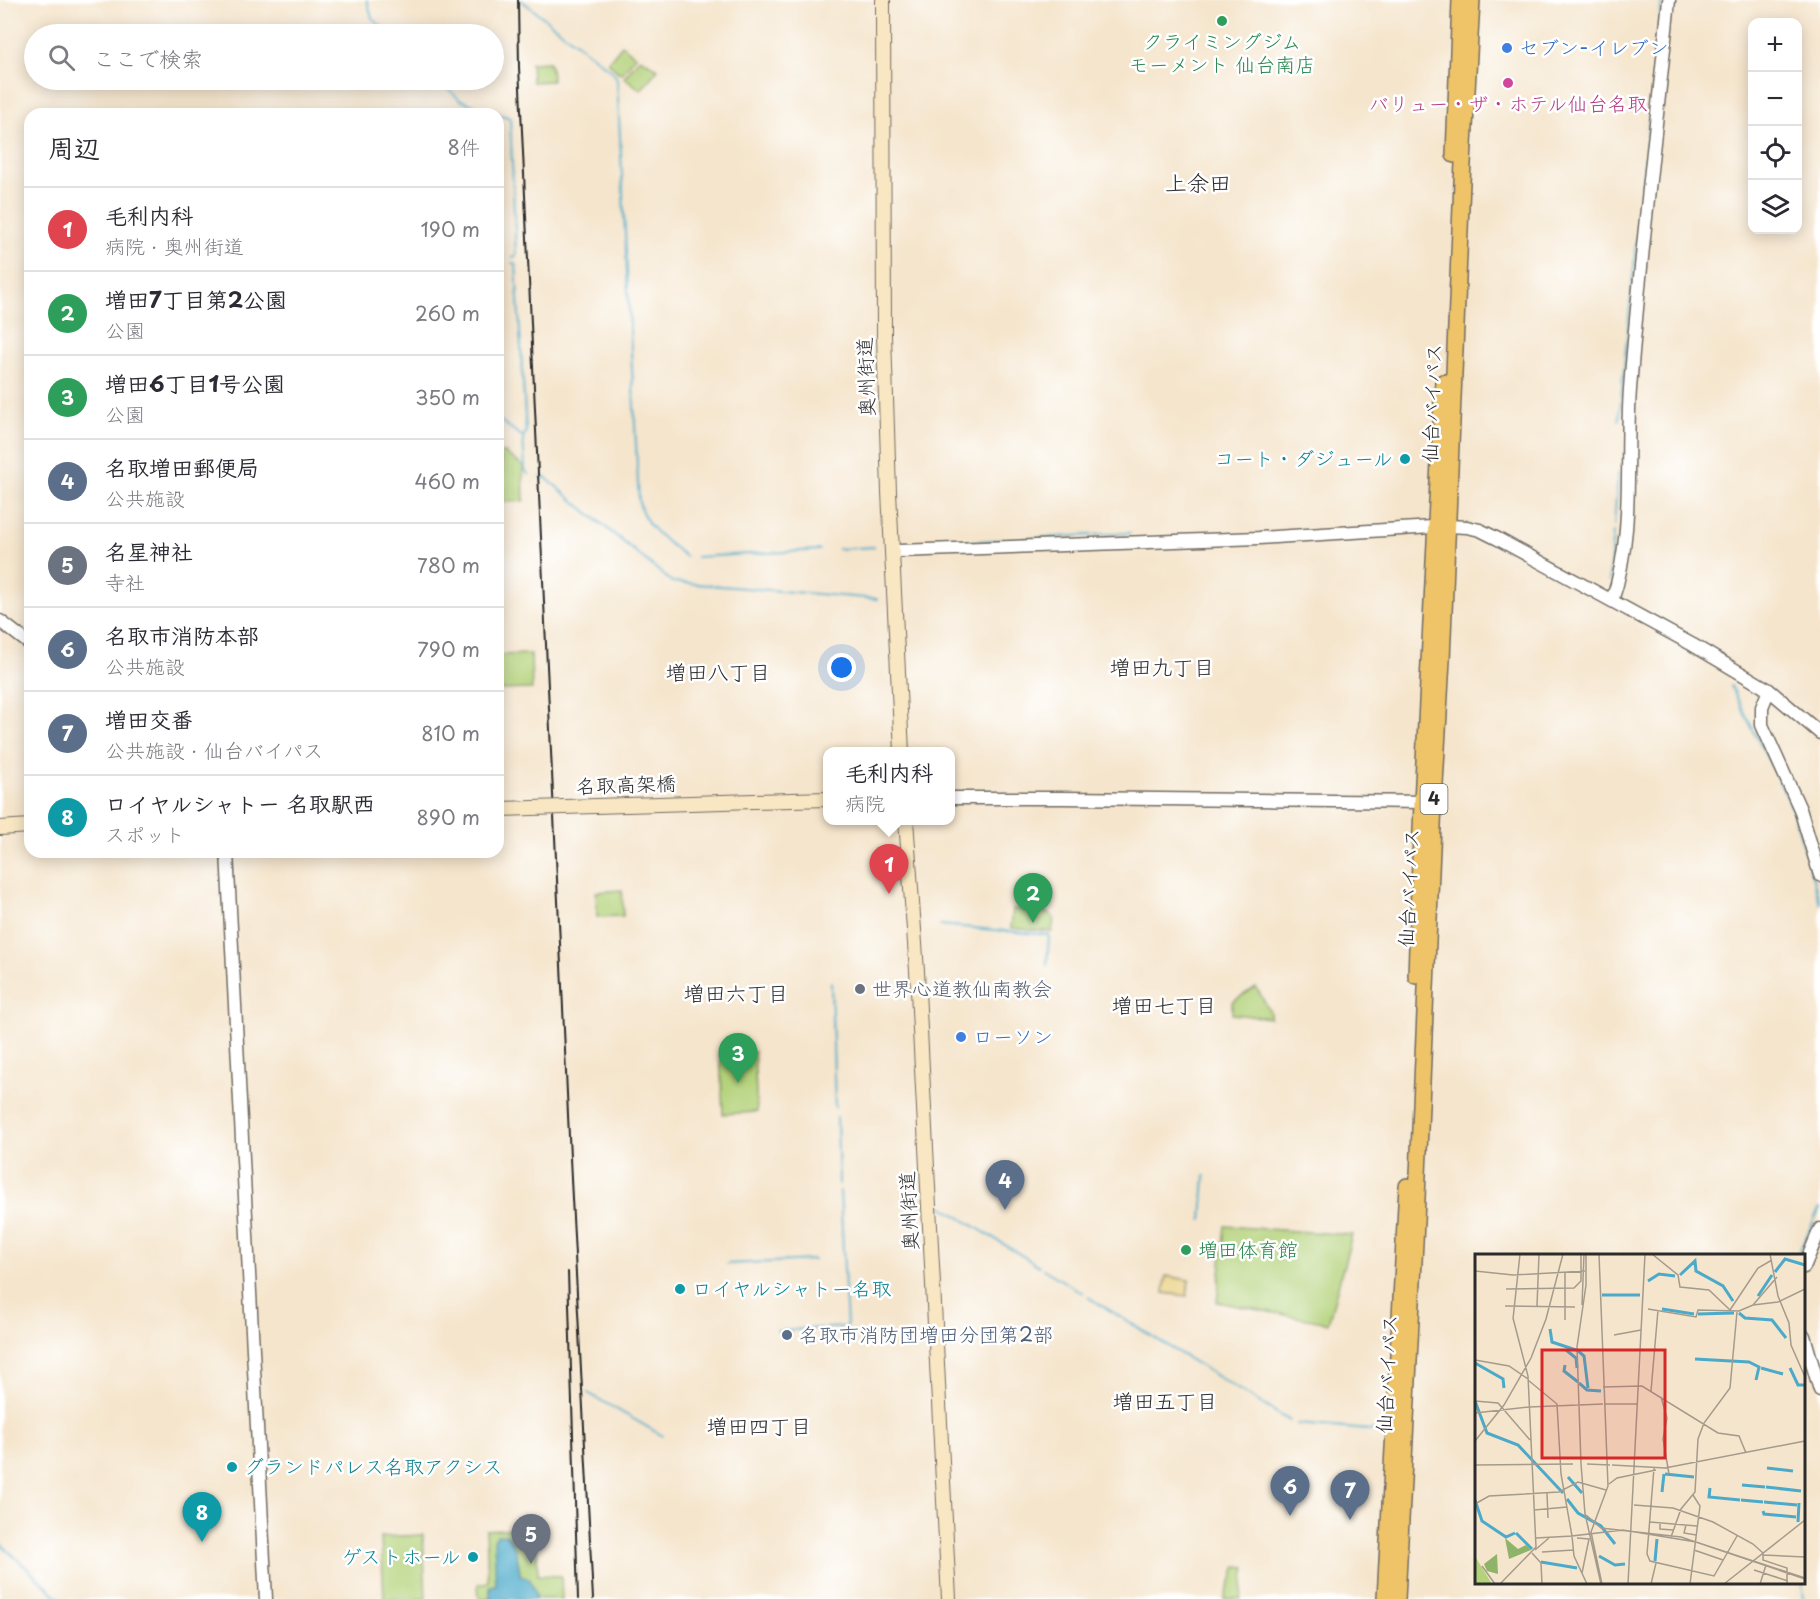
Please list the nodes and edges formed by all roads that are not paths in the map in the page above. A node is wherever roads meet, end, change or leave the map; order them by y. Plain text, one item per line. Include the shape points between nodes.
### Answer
1 (883, 0) edge
2 (1460, 0) edge
3 (1472, 0) edge
4 (1670, 0) edge
5 (1442, 526) junction
6 (892, 550) junction
7 (1612, 601) junction
8 (0, 621) edge
9 (24, 639) edge
10 (1769, 690) junction
11 (1820, 733) edge
12 (902, 747) edge
13 (955, 798) edge
14 (823, 799) edge
15 (1428, 802) junction
16 (504, 808) edge
17 (906, 825) edge
18 (24, 826) edge
19 (0, 828) edge
20 (227, 858) edge
21 (1820, 875) edge
22 (1820, 1229) edge
23 (1805, 1263) edge
24 (1805, 1342) edge
25 (1820, 1390) edge
26 (266, 1599) edge
27 (949, 1599) edge
28 (1385, 1599) edge
29 (1396, 1599) edge

1 - 6 main road, 奥州街道 via 884,335
2 - 5 highway, 仙台バイパス / 4
3 - 5 highway, 仙台バイパス / 4
4 - 7 street via 1632,368 1624,551
5 - 6 street via 1259,537
5 - 7 street via 1480,530
5 - 15 highway, 仙台バイパス / 4
6 - 12 main road, 奥州街道
7 - 10 street
8 - 9 street
10 - 11 street
10 - 21 street via 1762,707 1763,732 1800,809
13 - 15 street
14 - 16 main road, 名取高架橋, bridge
15 - 28 highway, 仙台バイパス / 4
15 - 29 highway, 仙台バイパス / 4 via 1416,1222
17 - 27 main road, 奥州街道
18 - 19 main road
20 - 26 street
22 - 23 street
24 - 25 street

